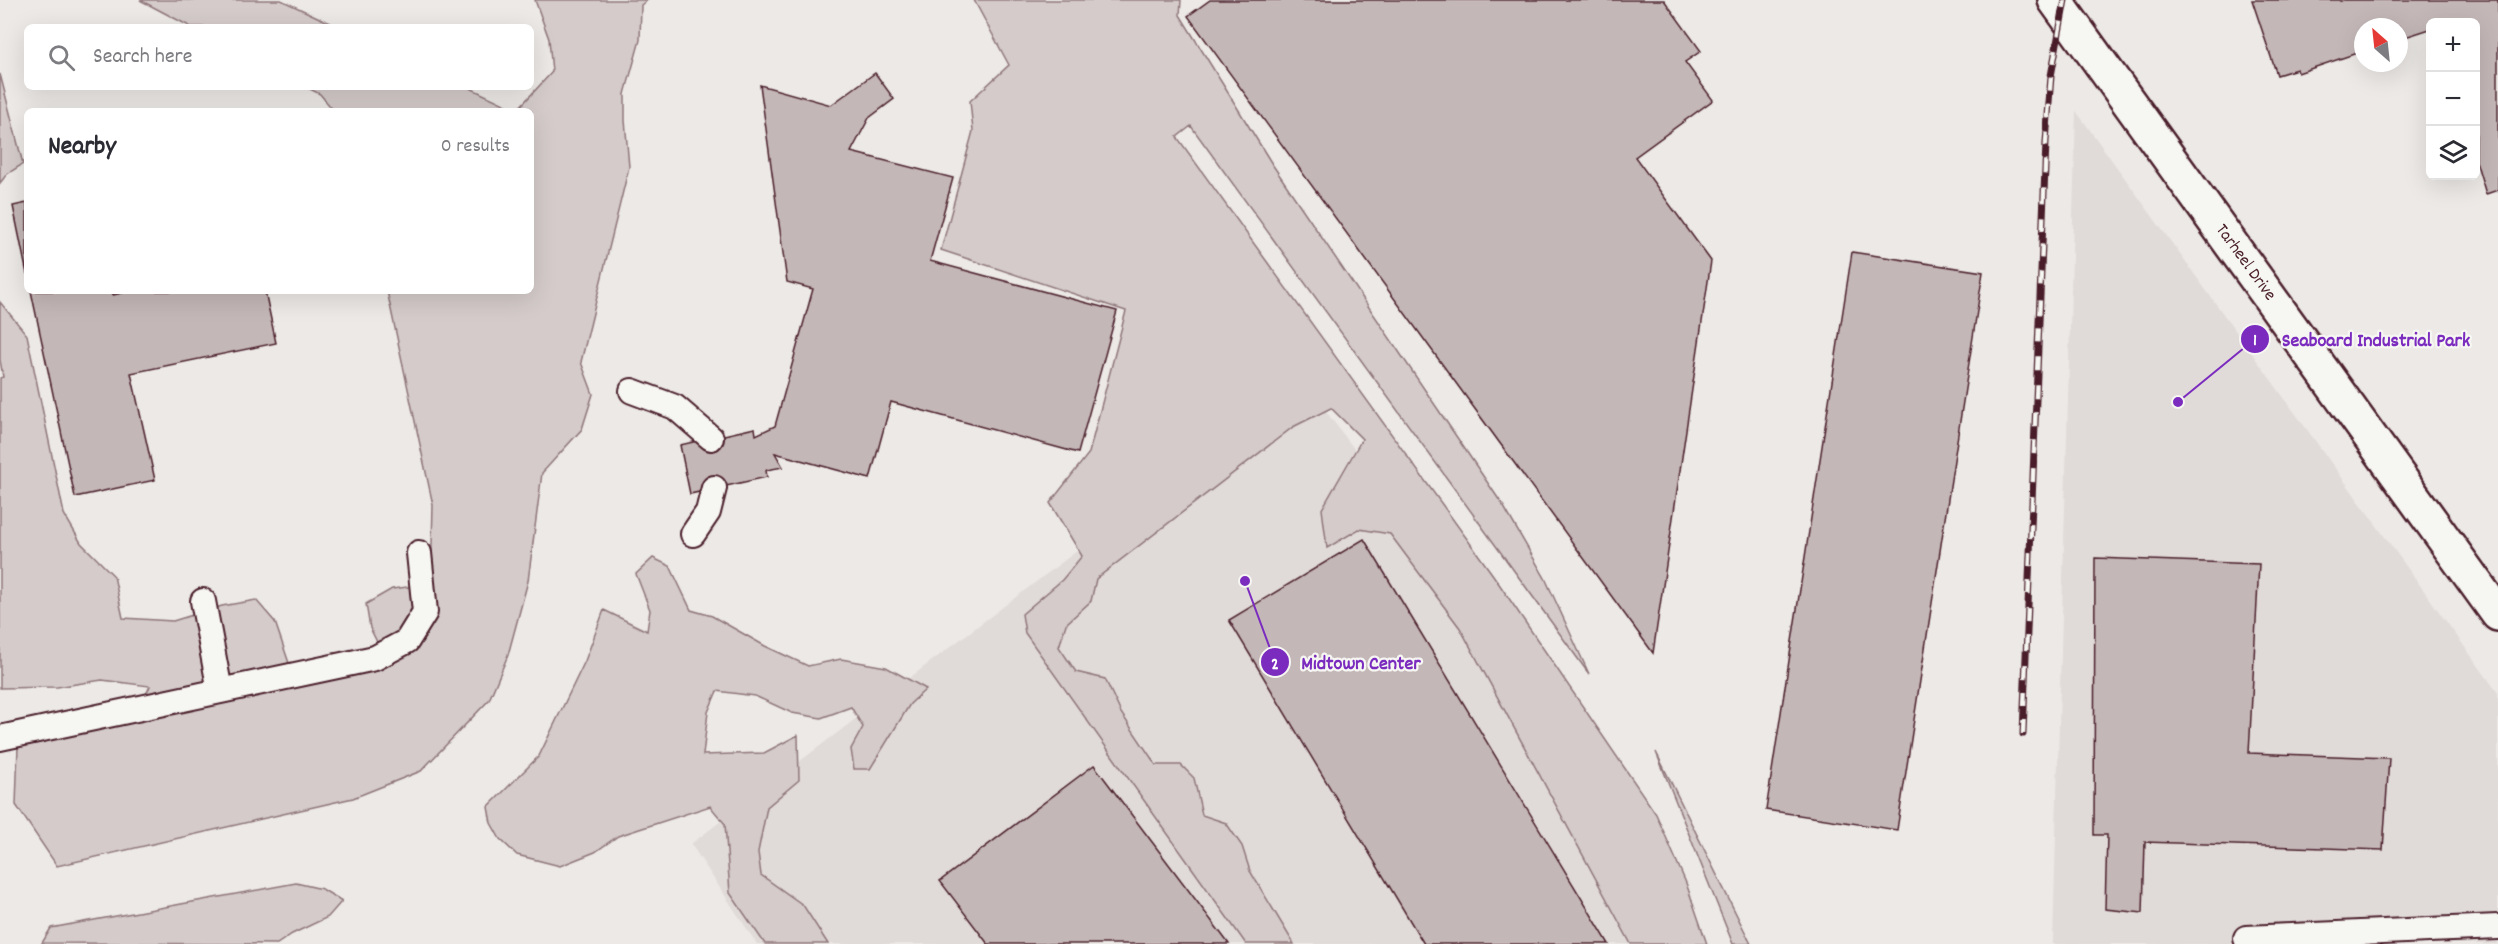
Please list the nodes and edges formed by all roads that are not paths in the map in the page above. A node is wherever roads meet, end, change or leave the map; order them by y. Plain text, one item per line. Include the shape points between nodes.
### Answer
1 (2055, 0) edge
2 (632, 391) dead end
3 (711, 438) dead end
4 (714, 488) dead end
5 (693, 534) dead end
6 (419, 553) dead end
7 (203, 601) dead end
8 (2498, 614) edge
9 (220, 691) junction
10 (0, 738) edge
11 (2498, 927) edge
12 (2424, 937) edge
13 (2356, 938) edge
14 (2303, 940) edge
15 (2248, 944) edge

1 - 8 street, Tarheel Drive
2 - 3 lane via 675,407
4 - 5 lane via 708,512
6 - 9 lane via 425,612 407,641 375,658
7 - 9 lane
9 - 10 lane
11 - 12 lane
12 - 13 lane
13 - 14 lane
14 - 15 lane via 2246,938

